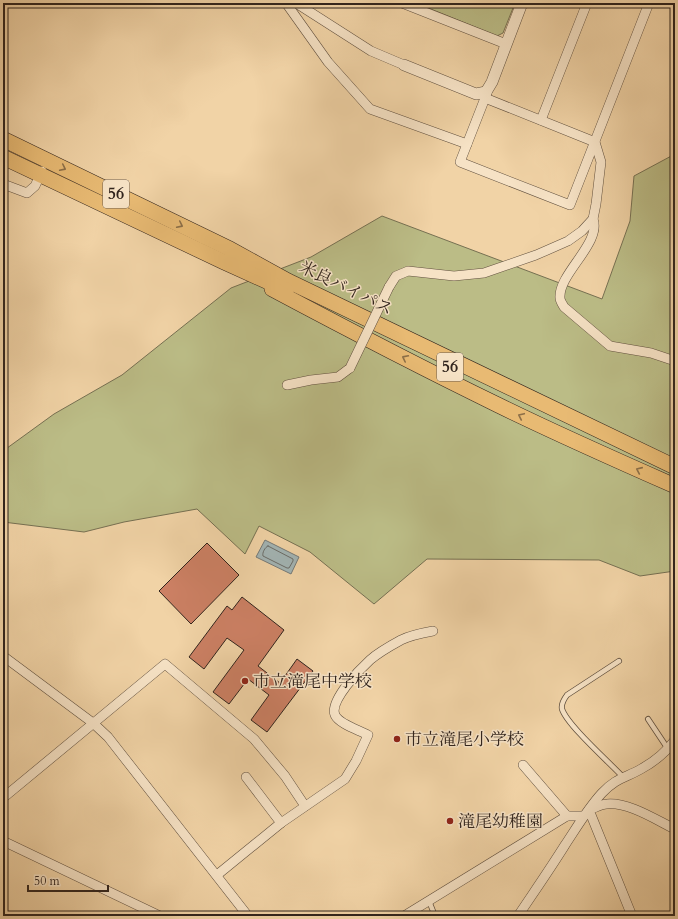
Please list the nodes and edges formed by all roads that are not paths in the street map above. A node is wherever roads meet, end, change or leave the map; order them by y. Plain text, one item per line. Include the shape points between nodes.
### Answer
1 (286, 3) edge
2 (296, 3) edge
3 (522, 3) edge
4 (587, 3) edge
5 (649, 3) edge
6 (408, 4) edge
7 (506, 44) junction
8 (404, 65) joint
9 (492, 82) junction
10 (485, 98) junction
11 (541, 120) junction
12 (3, 139) edge
13 (595, 142) junction
14 (467, 144) junction
15 (3, 157) edge
16 (44, 159) junction
17 (41, 175) junction
18 (3, 184) edge
19 (593, 219) junction
20 (230, 248) junction
21 (224, 262) junction
22 (675, 361) edge
23 (287, 385) dead end
24 (675, 457) edge
25 (675, 467) edge
26 (675, 474) edge
27 (675, 486) edge
28 (433, 631) dead end
29 (3, 656) edge
30 (619, 661) dead end
31 (648, 719) dead end
32 (93, 723) junction
33 (675, 740) edge
34 (668, 749) junction
35 (523, 765) dead end
36 (246, 777) dead end
37 (624, 777) junction
38 (3, 798) edge
39 (305, 806) junction
40 (586, 813) junction
41 (567, 816) junction
42 (281, 823) junction
43 (673, 826) edge
44 (3, 841) edge
45 (217, 876) junction
46 (429, 901) junction
47 (160, 916) edge
48 (248, 916) edge
49 (404, 916) edge
50 (435, 916) edge
51 (518, 916) edge
52 (632, 916) edge

1 - 14 street via 328,62 370,109
2 - 8 street via 371,51
3 - 7 street
4 - 11 street
5 - 13 street
6 - 7 street
7 - 9 street
8 - 9 street via 476,94 486,92
9 - 10 street
10 - 11 street
10 - 14 street
11 - 13 street
12 - 16 main road, 米良バイパス / 56
13 - 14 street via 570,205 460,162
13 - 19 street via 601,162
15 - 17 main road, 米良バイパス / 56
16 - 17 street
16 -> 20 main road, 米良バイパス / 56
17 - 18 street via 36,186 27,193
17 - 21 main road, 米良バイパス / 56
19 - 22 street via 595,224 590,240 563,284 560,298 564,307 610,346 651,353
19 - 23 street, bridge via 568,241 484,273 454,276 408,271 396,276 350,368 338,377
20 - 24 main road via 291,274
20 - 25 main road, 米良バイパス / 56 via 288,281
21 - 26 main road, 米良バイパス / 56 via 344,316
27 -> 21 main road via 499,406 269,288
28 - 39 street via 417,634 388,647 370,660 342,692 335,704 334,713 338,720 368,735 345,779
29 - 32 street
30 - 37 lane via 567,695 562,703 562,709 573,727
31 - 34 lane
32 - 38 street
32 - 39 street via 165,664 254,739 285,776
32 - 45 street via 117,748
33 - 34 street
34 - 37 street via 641,770
35 - 41 street
36 - 42 street
37 - 40 street via 602,793
39 - 42 street
40 - 41 street
40 - 43 street via 607,804 621,805
40 - 51 street
40 - 52 street
41 - 46 street
42 - 45 street
44 - 47 street
45 - 48 street
46 - 49 street
46 - 50 lane

